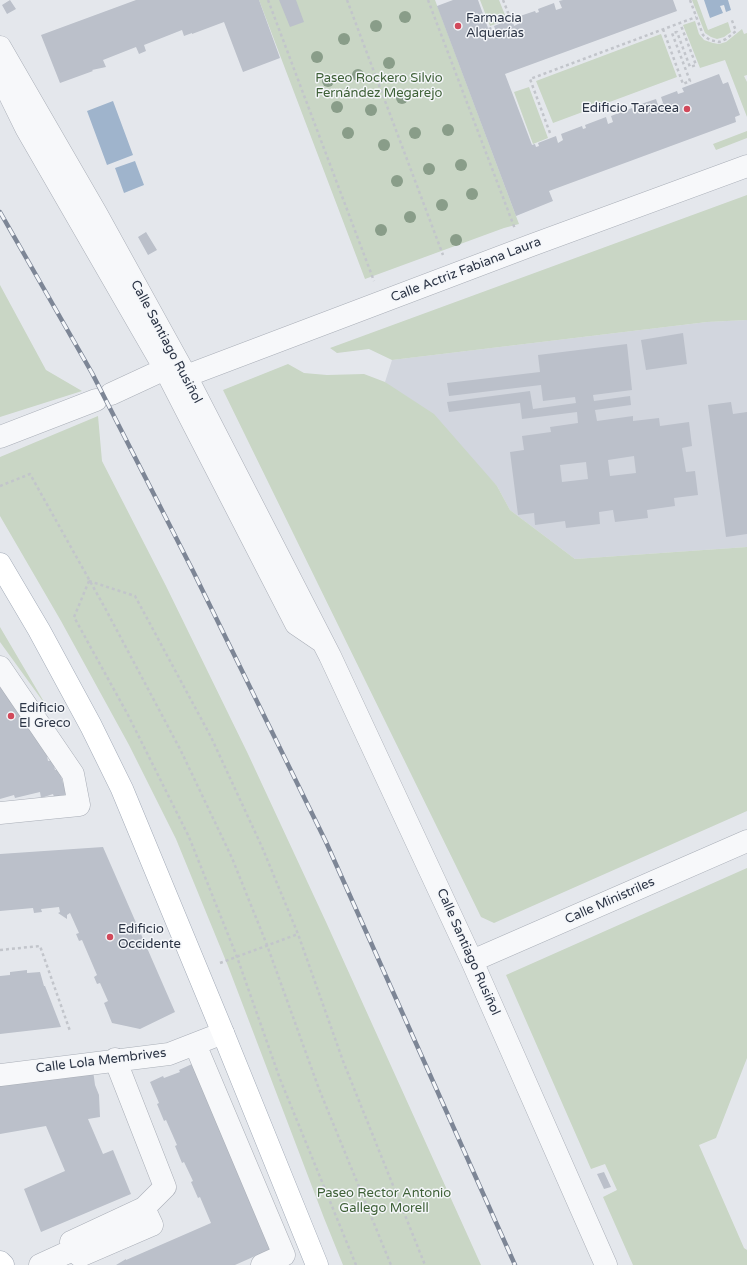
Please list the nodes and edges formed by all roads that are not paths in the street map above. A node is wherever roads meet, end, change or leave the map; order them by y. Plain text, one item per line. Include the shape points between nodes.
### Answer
1 (0, 47) edge
2 (0, 75) edge
3 (747, 166) edge
4 (165, 370) junction
5 (186, 376) junction
6 (0, 438) edge
7 (0, 564) edge
8 (322, 642) junction
9 (0, 667) edge
10 (0, 813) edge
11 (747, 841) edge
12 (472, 961) junction
13 (223, 1033) junction
14 (195, 1044) junction
15 (115, 1059) junction
16 (0, 1075) edge
17 (0, 1262) edge
18 (2, 1265) edge
19 (40, 1265) edge
20 (262, 1265) edge
21 (317, 1265) edge
22 (606, 1265) edge

1 - 5 street, Calle Santiago Rusiñol
2 - 4 street, Calle Santiago Rusiñol via 26,128
3 - 5 street, Calle Actriz Fabiana Laura
4 - 6 street
4 - 8 street, Calle Santiago Rusiñol via 296,624
5 - 8 street, Calle Santiago Rusiñol
7 - 13 main road via 46,643 122,789
8 - 12 street, Calle Santiago Rusiñol via 346,688
9 - 10 street via 73,774 79,804
11 - 12 street, Calle Ministriles
12 - 22 street, Calle Santiago Rusiñol
13 - 14 street, Calle Lola Membrives
13 - 21 main road
14 - 15 street, Calle Lola Membrives via 169,1054
14 - 20 street via 284,1255
15 - 16 street, Calle Lola Membrives
15 - 19 street via 165,1187 148,1217 71,1242 76,1249
17 - 18 main road

